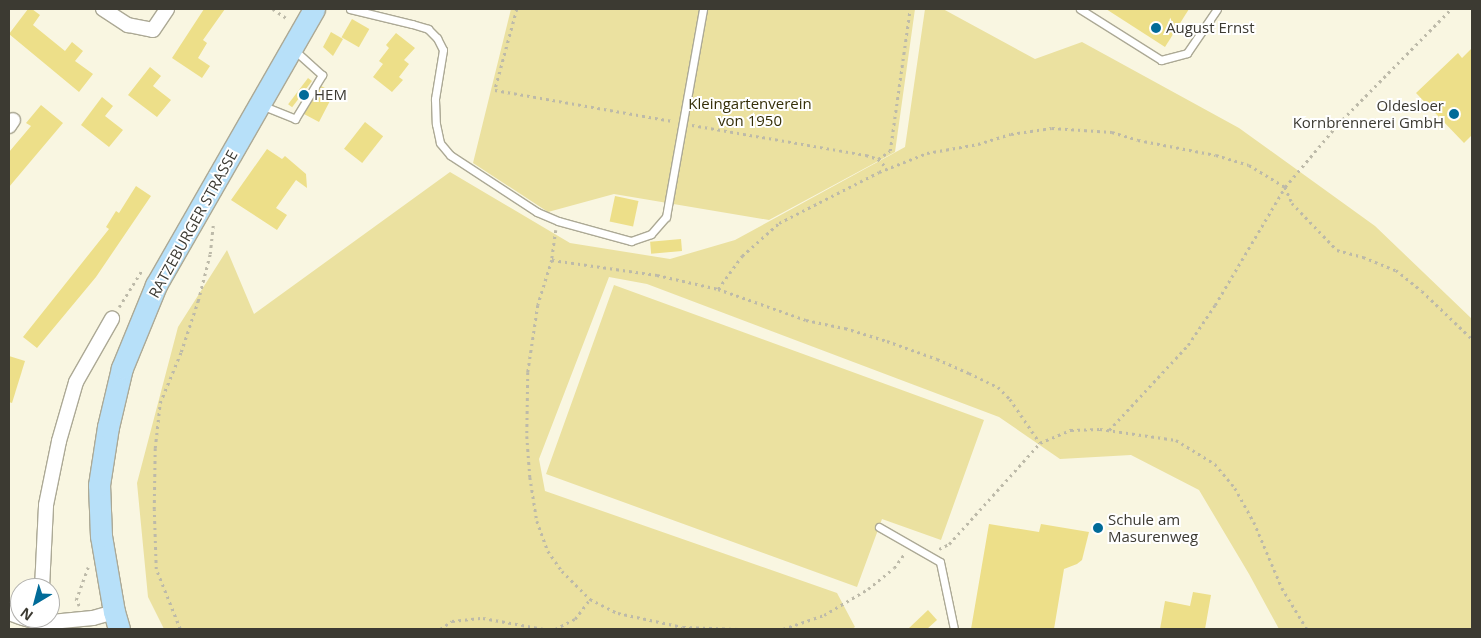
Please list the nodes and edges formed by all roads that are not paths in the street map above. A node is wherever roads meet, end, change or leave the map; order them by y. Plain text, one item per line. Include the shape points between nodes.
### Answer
1 (103, 9) edge
2 (167, 9) edge
3 (314, 9) edge
4 (350, 9) edge
5 (703, 9) edge
6 (1080, 9) edge
7 (1217, 9) edge
8 (293, 49) junction
9 (261, 104) junction
10 (112, 319) road end
11 (879, 526) dead end
12 (42, 578) edge
13 (60, 619) edge
14 (116, 621) edge
15 (954, 629) edge

1 - 2 street via 128,24 153,30
3 - 8 main road, RATZEBURGER STRASSE
4 - 5 lane via 428,29 443,50 435,100 440,143 450,155 537,212 631,241 651,234 666,217
6 - 7 lane via 1161,60 1187,53
8 - 9 main road, RATZEBURGER STRASSE
8 - 9 lane via 322,75 295,119
9 - 14 main road, RATZEBURGER STRASSE via 156,285 122,368 99,485 101,536
10 - 12 street via 76,382 59,441 46,505
11 - 15 lane via 940,562
13 - 14 street

